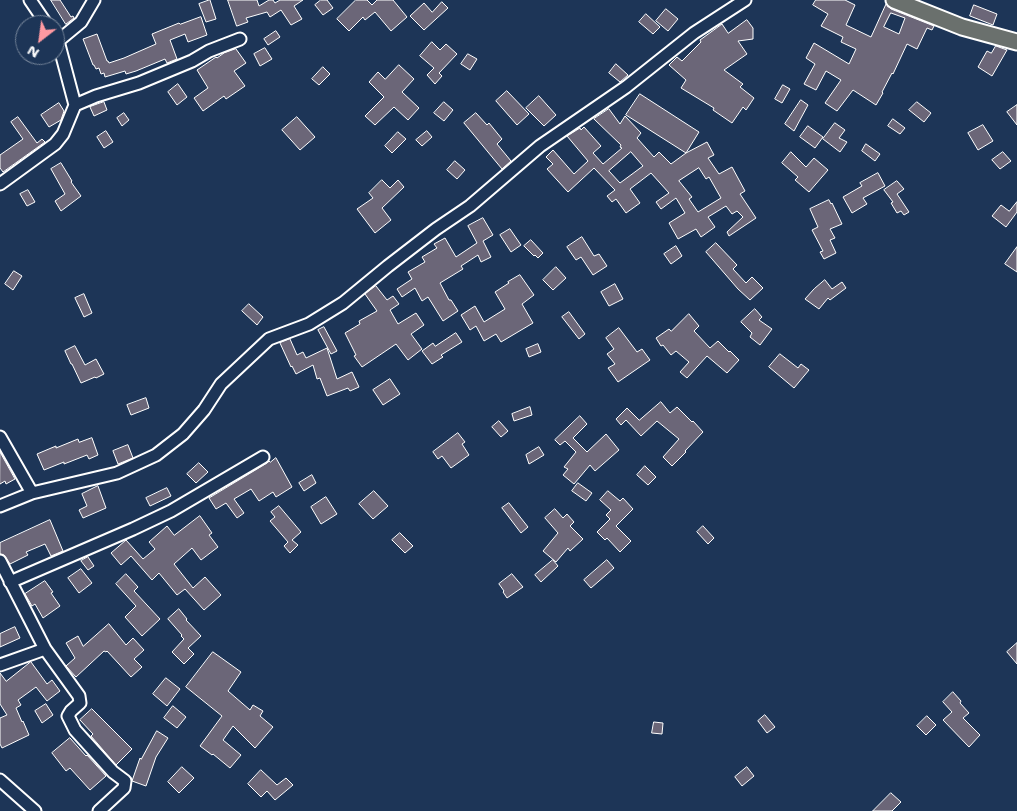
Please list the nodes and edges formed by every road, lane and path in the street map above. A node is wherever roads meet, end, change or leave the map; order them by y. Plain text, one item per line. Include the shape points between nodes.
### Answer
1 (30, 0) edge
2 (94, 0) edge
3 (745, 0) edge
4 (894, 0) edge
5 (40, 15) edge
6 (65, 33) edge
7 (240, 39) dead end
8 (1017, 42) edge
9 (64, 65) edge
10 (75, 105) junction
11 (0, 184) edge
12 (0, 438) edge
13 (263, 457) dead end
14 (32, 493) junction
15 (0, 506) edge
16 (0, 562) edge
17 (10, 582) junction
18 (45, 649) junction
19 (0, 665) edge
20 (0, 780) edge
21 (35, 811) edge
22 (99, 811) edge

1 - 5 street
2 - 6 street via 81,22
3 - 14 street via 694,33 626,87 540,146 470,206 343,303 309,324 269,339 221,384 184,434 156,456 117,473
4 - 8 main road via 962,26
7 - 10 street via 139,83
9 - 10 street
10 - 11 street via 64,134
12 - 14 street
13 - 17 street via 133,529
14 - 15 street
16 - 17 street
17 - 18 street
18 - 19 street
18 - 22 street via 79,696 80,703 68,716 75,730 125,781 124,788
20 - 21 street

